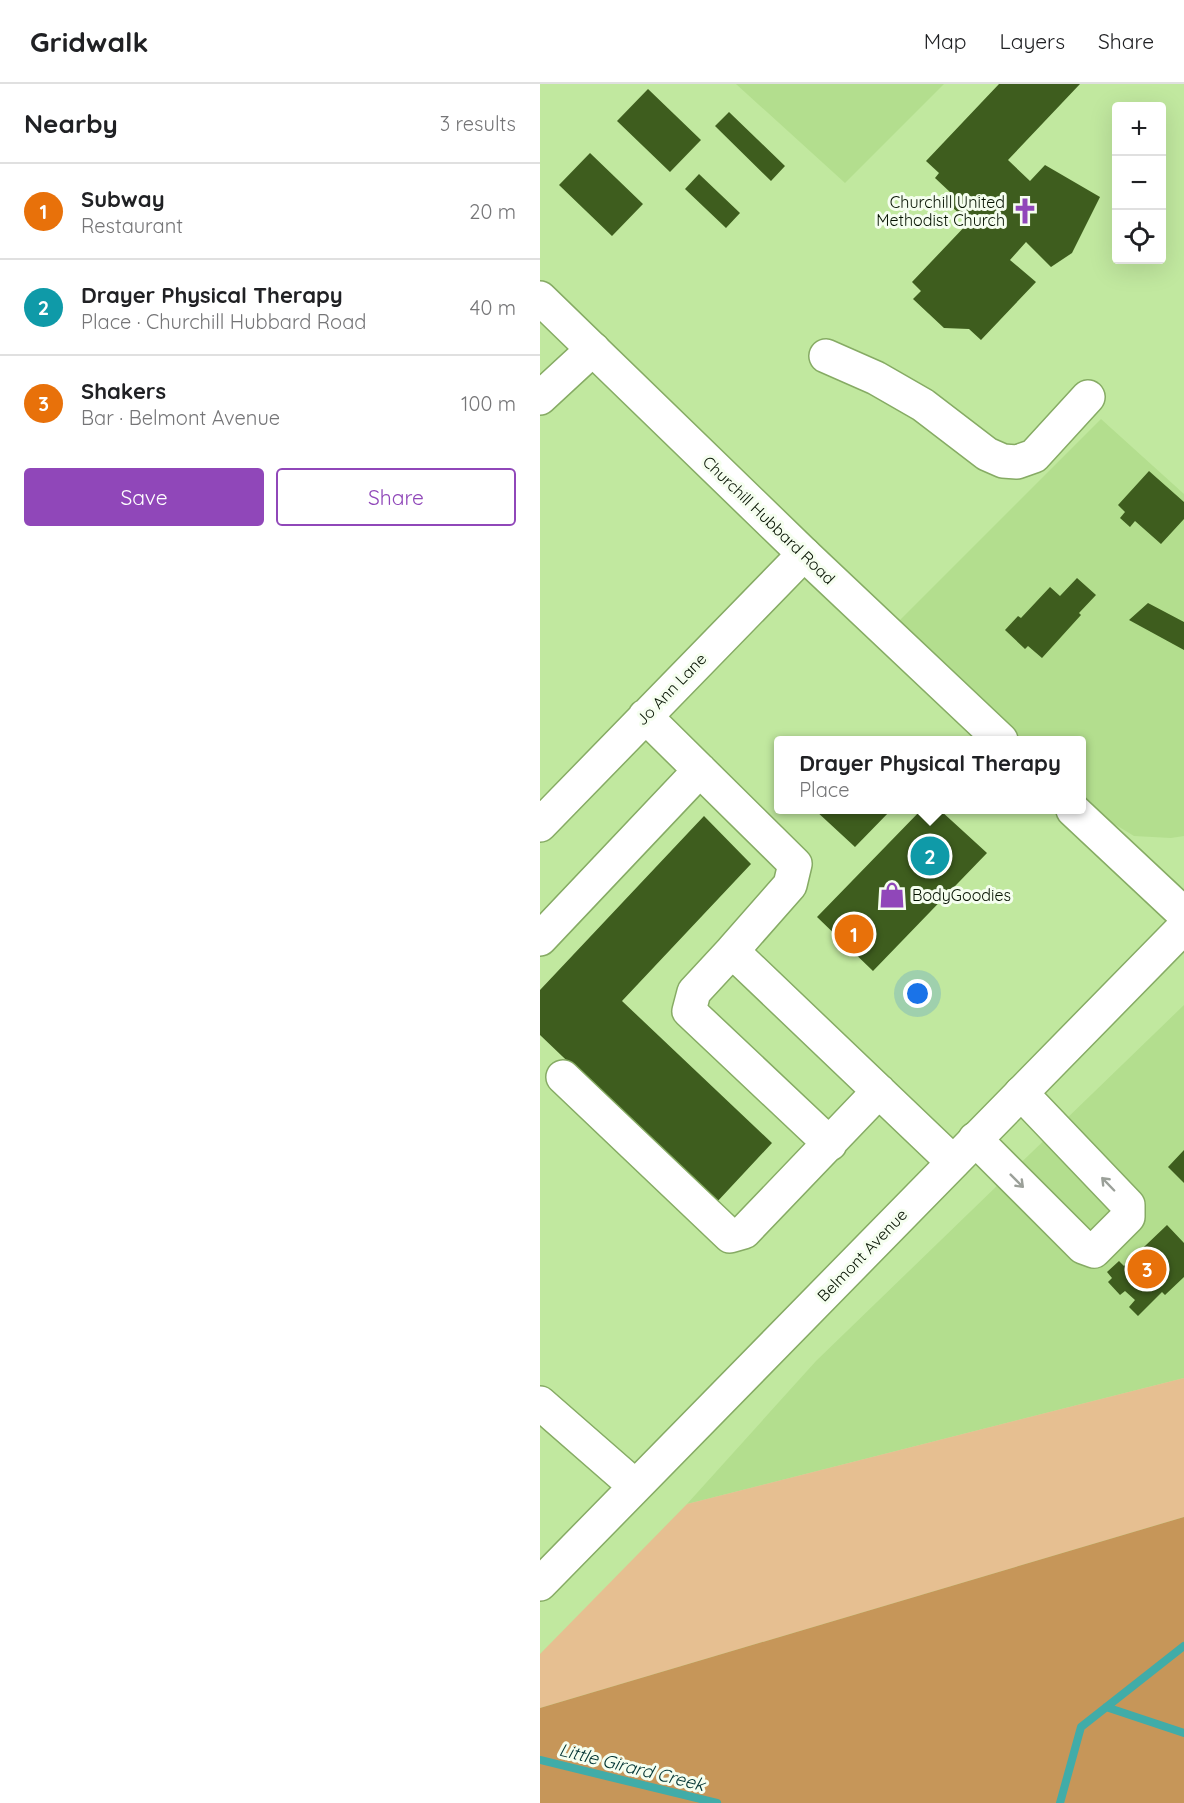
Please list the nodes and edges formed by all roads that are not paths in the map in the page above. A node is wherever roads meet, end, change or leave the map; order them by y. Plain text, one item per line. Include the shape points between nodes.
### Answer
1 (540, 298) edge
2 (593, 349) junction
3 (826, 356) dead end
4 (540, 398) edge
5 (1088, 398) dead end
6 (804, 554) junction
7 (645, 716) junction
8 (996, 736) edge
9 (700, 770) junction
10 (1077, 814) edge
11 (540, 825) edge
12 (1184, 914) edge
13 (1184, 927) edge
14 (540, 939) edge
15 (732, 951) junction
16 (563, 1077) dead end
17 (879, 1090) junction
18 (1022, 1093) junction
19 (830, 1144) junction
20 (964, 1150) junction
21 (540, 1403) edge
22 (635, 1486) junction
23 (540, 1584) edge

1 - 2 main road, Churchill Hubbard Road
2 - 4 main road
2 - 6 main road, Churchill Hubbard Road
3 - 5 main road via 923,405 987,454 1003,461 1017,462 1034,456
6 - 7 main road, Jo Ann Lane
6 - 8 main road, Churchill Hubbard Road
7 - 9 main road
7 - 11 main road, Jo Ann Lane
9 - 14 main road
9 - 15 main road via 795,864 790,885
10 - 12 main road
13 - 18 main road, Belmont Avenue
15 - 17 main road
15 - 19 main road via 694,992 689,1011
16 - 19 main road via 730,1236 744,1232
17 - 19 main road
17 - 20 main road
18 - 20 main road, Belmont Avenue
20 -> 18 main road via 1083,1247 1094,1251 1128,1217 1128,1205
20 - 22 main road, Belmont Avenue
21 - 22 main road
22 - 23 main road, Belmont Avenue

